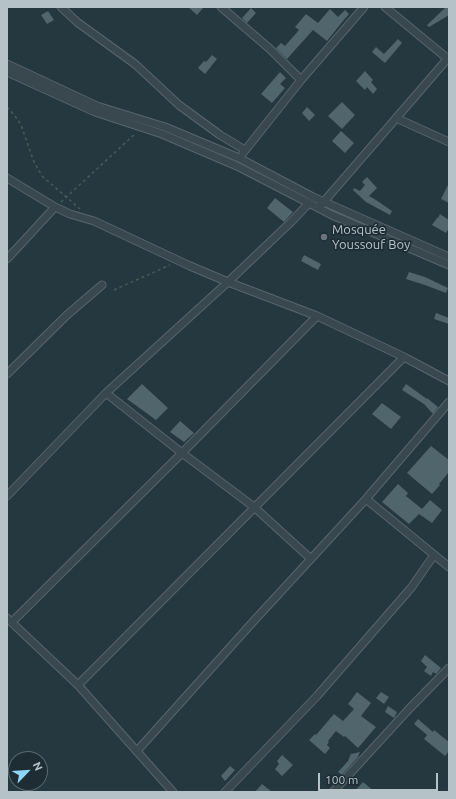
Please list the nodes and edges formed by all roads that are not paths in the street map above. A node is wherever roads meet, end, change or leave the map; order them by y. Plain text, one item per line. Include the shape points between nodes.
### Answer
1 (61, 7) edge
2 (221, 7) edge
3 (385, 7) edge
4 (361, 8) edge
5 (448, 58) edge
6 (7, 64) edge
7 (7, 72) edge
8 (301, 80) junction
9 (396, 118) junction
10 (449, 142) edge
11 (245, 150) junction
12 (239, 158) junction
13 (7, 178) edge
14 (324, 202) junction
15 (309, 203) junction
16 (56, 207) junction
17 (318, 208) junction
18 (449, 257) edge
19 (7, 259) edge
20 (449, 265) edge
21 (228, 282) junction
22 (102, 285) dead end
23 (318, 316) junction
24 (404, 357) junction
25 (7, 374) edge
26 (449, 381) edge
27 (106, 393) junction
28 (449, 402) edge
29 (182, 453) junction
30 (8, 492) edge
31 (366, 499) junction
32 (254, 507) junction
33 (434, 555) junction
34 (311, 559) junction
35 (448, 564) edge
36 (9, 620) edge
37 (449, 668) edge
38 (78, 685) junction
39 (137, 751) junction
40 (173, 792) edge
41 (225, 792) edge
42 (333, 792) edge

1 - 11 street via 77,22 135,64 179,105
2 - 8 street via 270,49
3 - 5 street
4 - 8 street
5 - 9 street
6 - 12 street via 97,106 165,127
7 - 15 street via 95,112 162,134 237,166
8 - 11 street
9 - 10 street
9 - 14 street
11 - 12 street
12 - 14 street
13 - 16 street
14 - 17 street
14 - 18 street
15 - 17 street
15 - 21 street
16 - 19 street
16 - 21 street via 94,221
17 - 20 street
21 - 23 street
21 - 27 street
22 - 25 street via 67,315
23 - 24 street
23 - 29 street
24 - 26 street
24 - 32 street
27 - 29 street
27 - 30 street
28 - 31 street
29 - 32 street
29 - 36 street
31 - 33 street
31 - 34 street
32 - 34 street
32 - 38 street
33 - 35 street
33 - 41 street via 411,588 316,696
34 - 39 street
36 - 38 street
37 - 42 street
38 - 39 street
39 - 40 street

